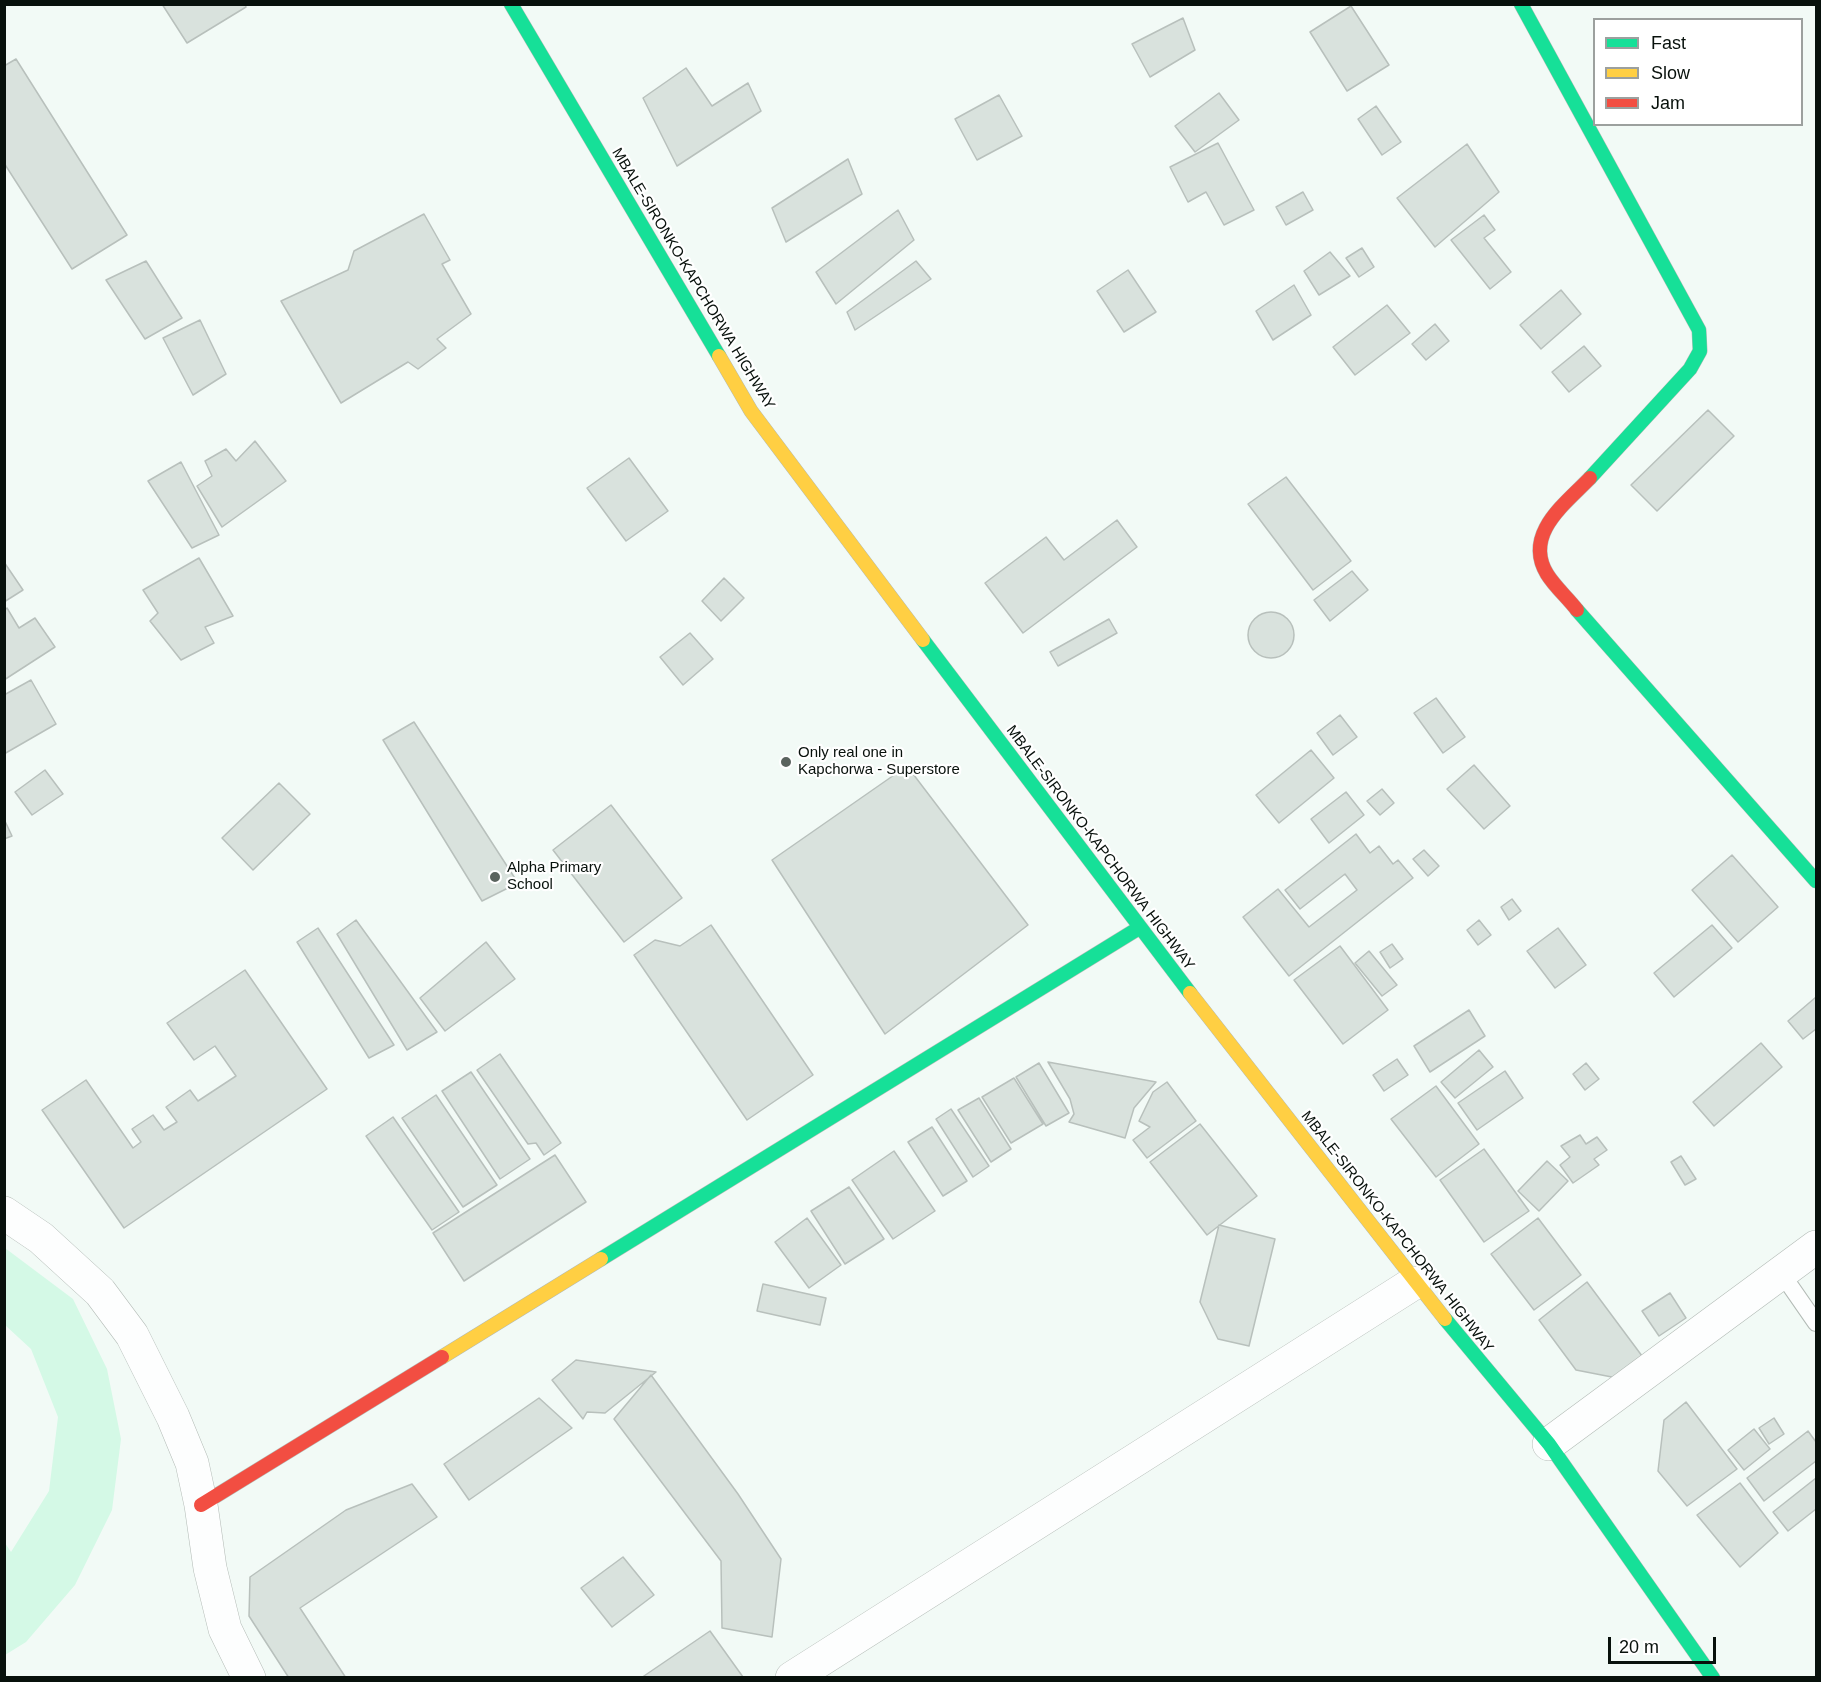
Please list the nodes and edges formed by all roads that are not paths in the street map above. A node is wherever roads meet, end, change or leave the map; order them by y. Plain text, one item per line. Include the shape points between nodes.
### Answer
1 (511, 4) edge
2 (1521, 4) edge
3 (1816, 881) edge
4 (1139, 928) junction
5 (4, 1213) edge
6 (1816, 1247) edge
7 (1782, 1274) junction
8 (1414, 1283) junction
9 (1816, 1323) edge
10 (1549, 1444) junction
11 (201, 1505) junction
12 (249, 1677) edge
13 (792, 1677) edge
14 (1713, 1677) edge

1 - 4 street, MBALE-SIRONKO-KAPCHORWA HIGHWAY via 751,411
2 - 3 street via 1699,330 1700,351 1690,369 1543,528 1539,561 1548,576
4 - 8 street, MBALE-SIRONKO-KAPCHORWA HIGHWAY
4 - 11 street
5 - 11 street via 41,1238 100,1292 132,1335 188,1454
6 - 7 street
7 - 9 lane
7 - 10 street
8 - 10 street, MBALE-SIRONKO-KAPCHORWA HIGHWAY
8 - 13 street
10 - 14 street, MBALE-SIRONKO-KAPCHORWA HIGHWAY
11 - 12 street via 210,1568 225,1629

